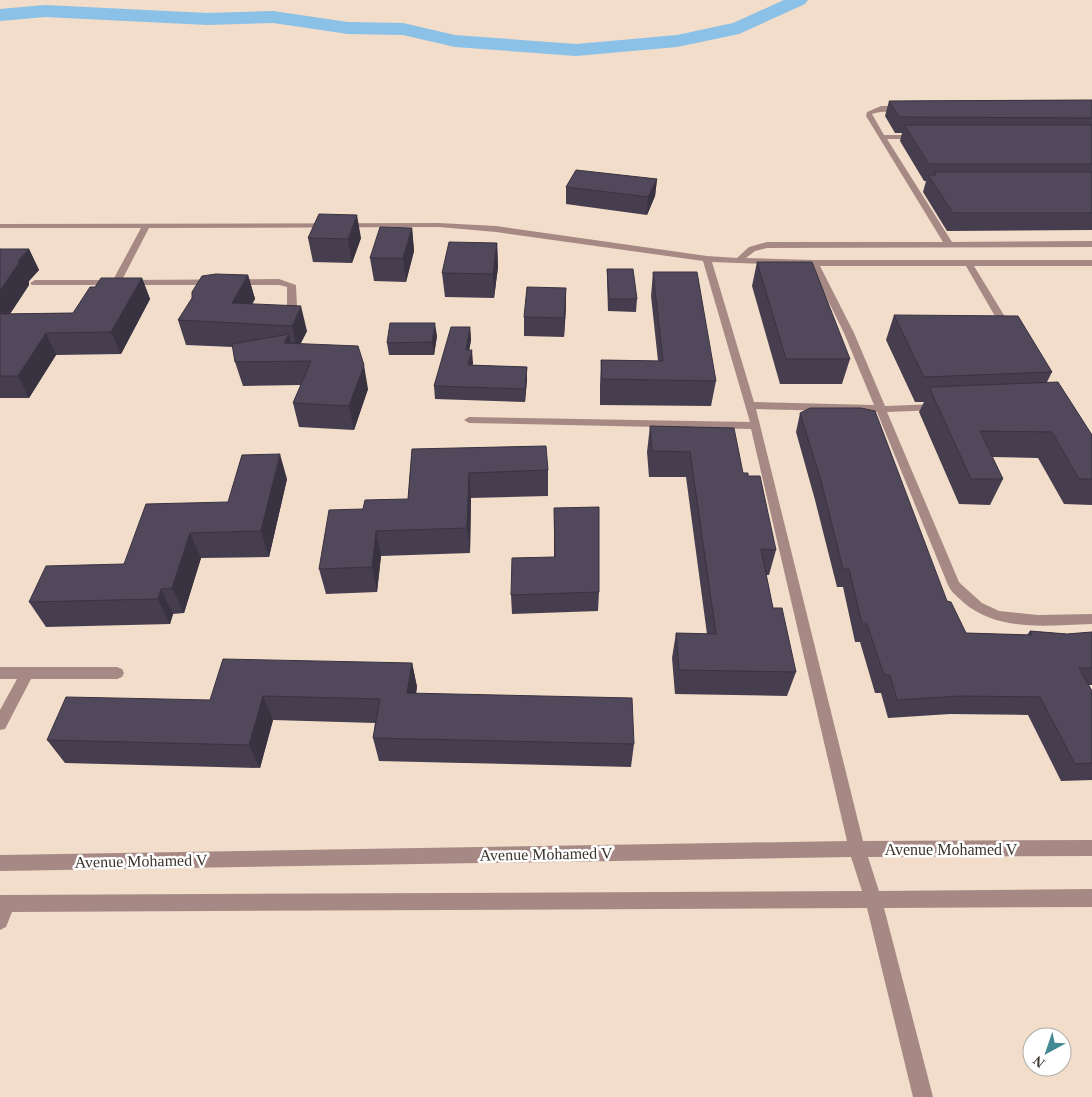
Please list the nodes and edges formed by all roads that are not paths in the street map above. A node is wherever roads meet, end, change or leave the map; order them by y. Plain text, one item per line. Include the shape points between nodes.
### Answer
1 (910, 108) edge
2 (883, 137) junction
3 (923, 137) edge
4 (911, 185) junction
5 (920, 185) dead end
6 (147, 225) junction
7 (0, 226) edge
8 (950, 244) junction
9 (1092, 244) edge
10 (707, 259) junction
11 (740, 260) junction
12 (814, 263) junction
13 (1092, 263) edge
14 (969, 264) junction
15 (116, 282) junction
16 (35, 283) dead end
17 (292, 306) edge
18 (1012, 337) edge
19 (749, 405) junction
20 (946, 407) edge
21 (880, 409) junction
22 (469, 420) dead end
23 (756, 426) junction
24 (1092, 620) edge
25 (117, 673) dead end
26 (0, 674) edge
27 (26, 675) junction
28 (0, 724) edge
29 (1092, 848) edge
30 (858, 849) junction
31 (0, 864) edge
32 (1092, 898) edge
33 (873, 899) junction
34 (3, 904) edge
35 (0, 921) edge
36 (922, 1097) edge

1 - 2 street via 871,110 869,116
2 - 3 street
2 - 4 street
4 - 5 street
4 - 8 street
6 - 7 street
6 - 10 street via 439,225 496,229
6 - 15 street
8 - 9 street
8 - 11 street via 767,245 748,250
10 - 11 street
10 - 19 street
11 - 12 street
12 - 14 street
12 - 21 street via 849,333
13 - 14 street
14 - 18 street
15 - 16 street
15 - 17 street via 286,283 291,285
19 - 21 street
19 - 23 street
20 - 21 street
21 - 24 street via 954,585 970,601 1002,617
22 - 23 street
23 - 30 street
25 - 27 street
26 - 27 street
27 - 28 street
29 - 30 street, Avenue Mohamed V
30 - 31 street, Avenue Mohamed V
30 - 33 street
32 - 33 street
33 - 34 street
33 - 36 street
34 - 35 street

